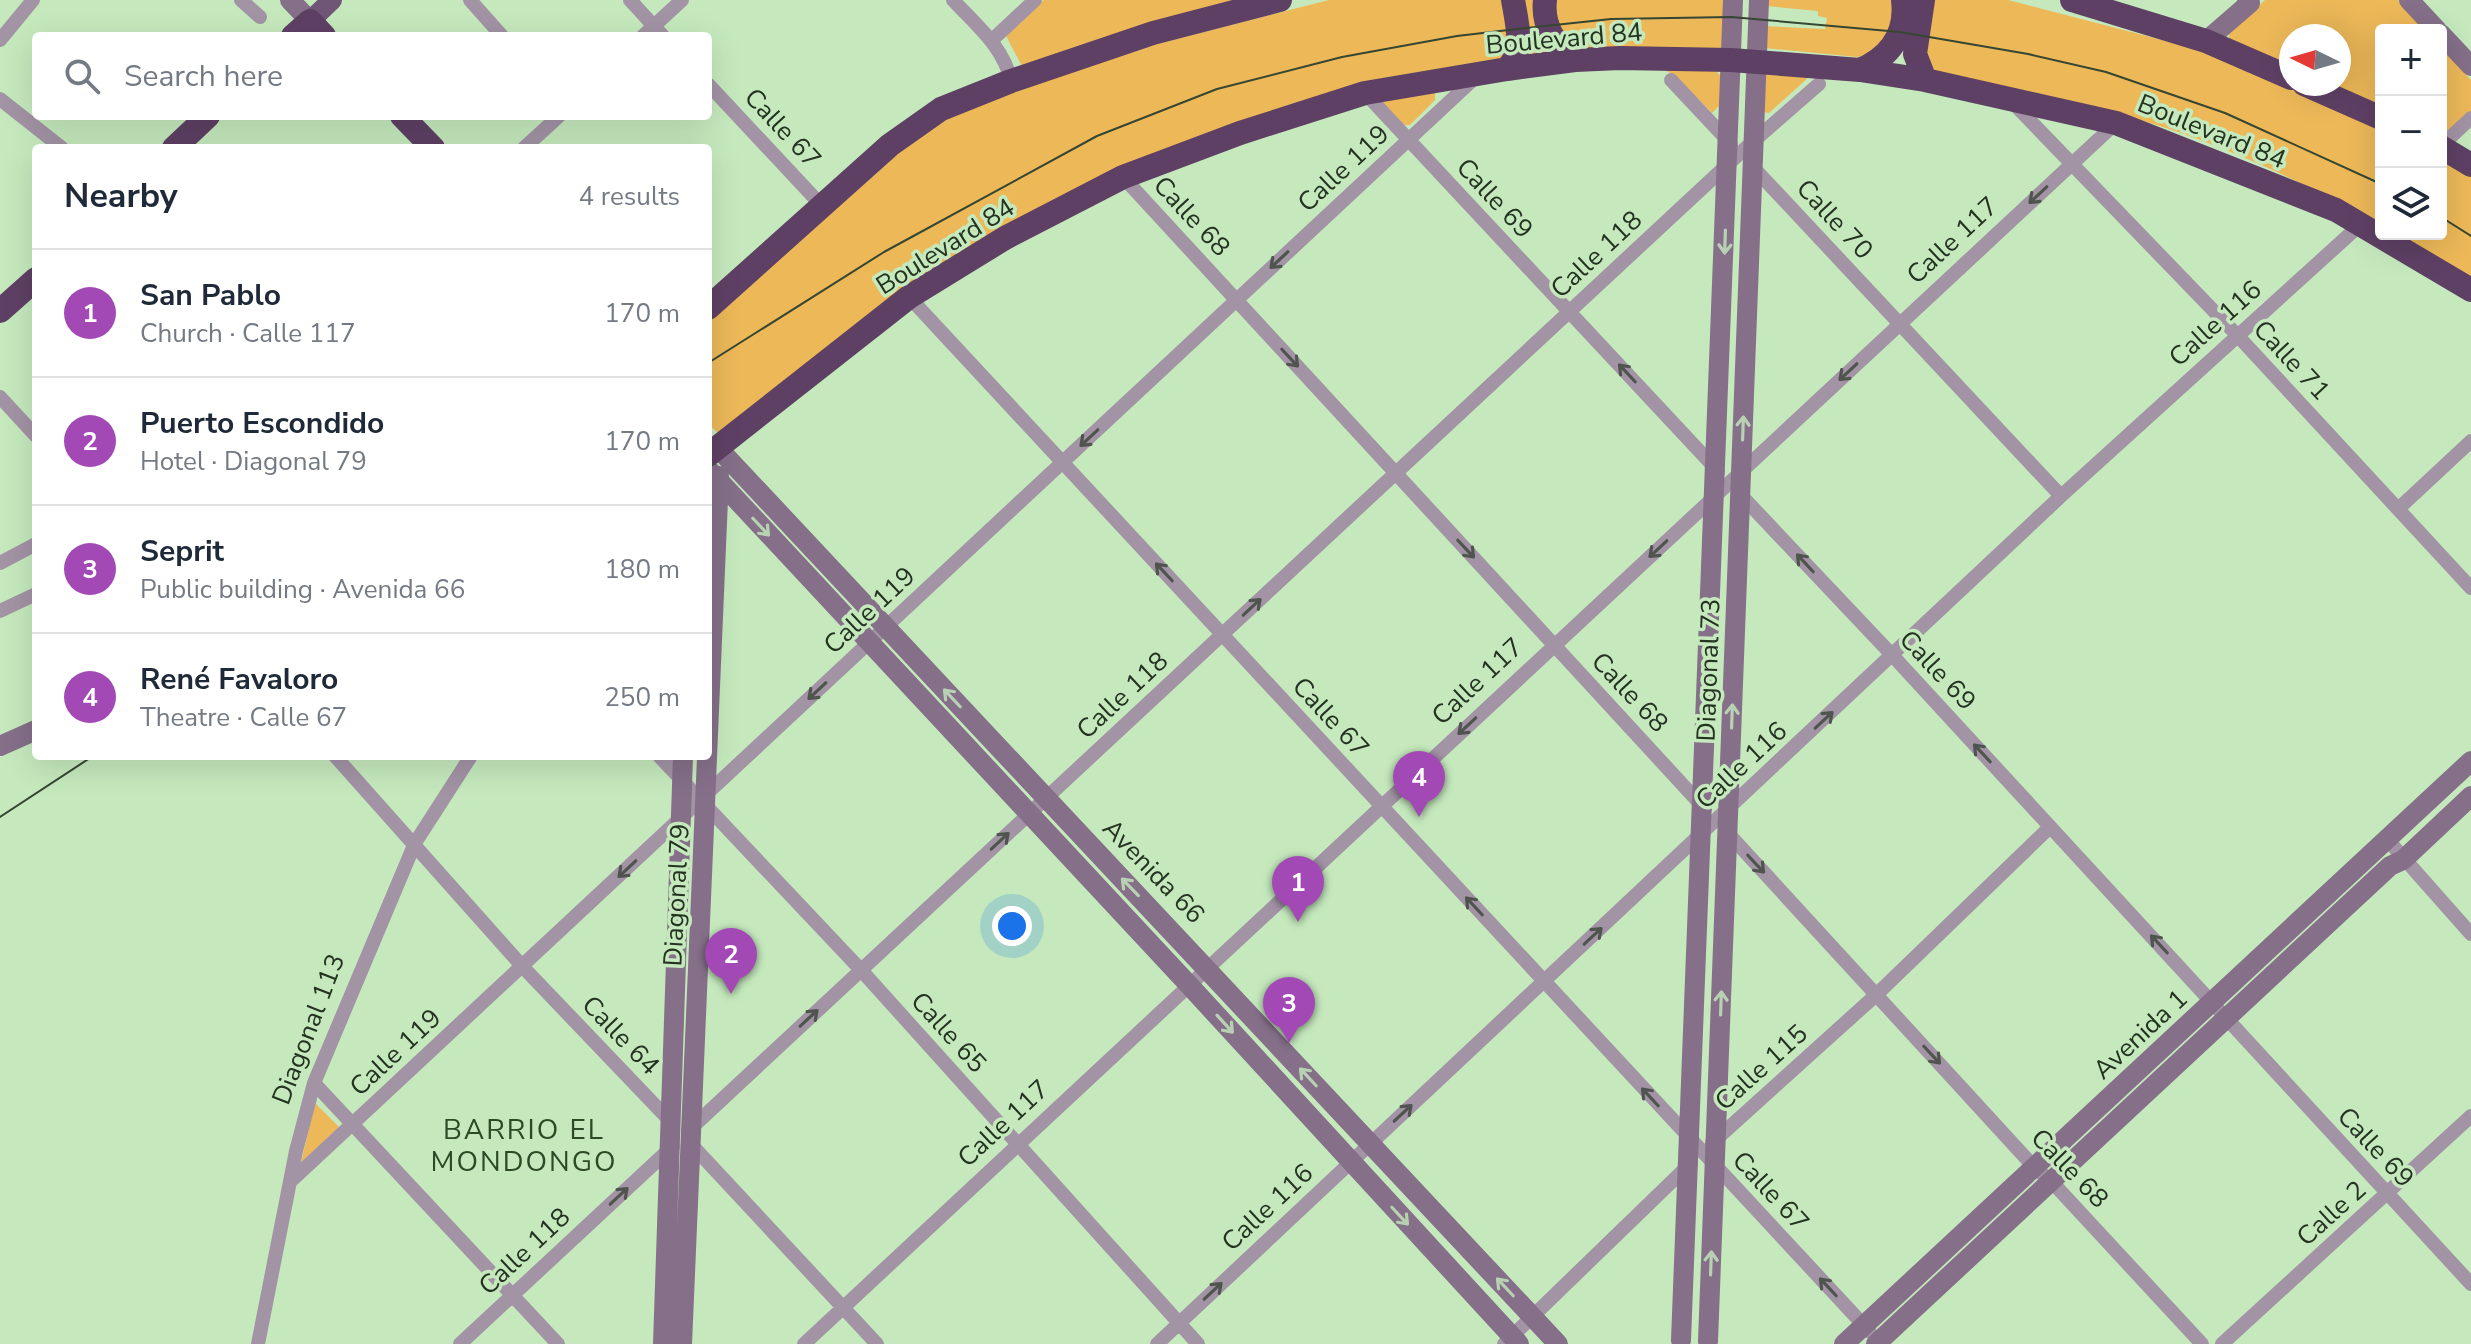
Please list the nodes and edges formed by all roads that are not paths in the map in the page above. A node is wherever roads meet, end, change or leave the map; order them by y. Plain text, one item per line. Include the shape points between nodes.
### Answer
1 (33, 0) edge
2 (241, 0) edge
3 (290, 0) edge
4 (332, 0) edge
5 (470, 0) edge
6 (630, 0) edge
7 (682, 0) edge
8 (953, 0) edge
9 (1035, 0) edge
10 (1280, 0) edge
11 (1513, 0) edge
12 (1545, 0) edge
13 (1733, 0) edge
14 (1759, 0) edge
15 (1903, 0) edge
16 (1923, 0) edge
17 (2072, 0) edge
18 (2409, 0) edge
19 (2250, 1) edge
20 (260, 17) dead end
21 (2432, 24) edge
22 (309, 31) edge
23 (498, 32) edge
24 (652, 32) edge
25 (654, 32) edge
26 (0, 40) edge
27 (2447, 40) edge
28 (991, 41) junction
29 (2206, 41) junction
30 (1575, 60) junction
31 (1731, 60) junction
32 (1757, 61) junction
33 (2471, 66) edge
34 (1507, 69) junction
35 (1860, 70) junction
36 (1480, 73) junction
37 (2279, 73) edge
38 (1671, 80) dead end
39 (1925, 80) junction
40 (1011, 81) junction
41 (1819, 84) dead end
42 (712, 88) edge
43 (1365, 93) junction
44 (2331, 96) edge
45 (2008, 97) junction
46 (0, 99) edge
47 (2375, 115) edge
48 (2471, 118) edge
49 (204, 120) edge
50 (406, 120) edge
51 (555, 120) edge
52 (2116, 123) junction
53 (2447, 140) edge
54 (1408, 141) junction
55 (57, 144) edge
56 (178, 144) edge
57 (429, 144) edge
58 (528, 144) edge
59 (2447, 150) edge
60 (1741, 153) junction
61 (2072, 164) junction
62 (2471, 165) edge
63 (1123, 177) junction
64 (822, 206) junction
65 (2361, 224) junction
66 (32, 283) edge
67 (2471, 290) edge
68 (909, 297) junction
69 (1237, 300) junction
70 (712, 304) edge
71 (0, 311) edge
72 (1569, 312) junction
73 (1900, 324) junction
74 (2237, 335) junction
75 (0, 397) edge
76 (32, 432) edge
77 (2471, 441) edge
78 (712, 459) edge
79 (1063, 462) junction
80 (1396, 473) junction
81 (1728, 482) junction
82 (2061, 496) junction
83 (2398, 509) junction
84 (32, 546) edge
85 (0, 563) edge
86 (2471, 588) edge
87 (32, 596) edge
88 (0, 611) edge
89 (886, 628) junction
90 (1222, 635) junction
91 (869, 643) junction
92 (1554, 645) junction
93 (1893, 656) junction
94 (32, 732) edge
95 (0, 746) edge
96 (339, 760) edge
97 (468, 760) edge
98 (663, 760) edge
99 (683, 760) edge
100 (706, 760) edge
101 (2471, 761) edge
102 (683, 780) junction
103 (2471, 796) edge
104 (705, 799) junction
105 (1046, 799) junction
106 (1381, 806) junction
107 (1028, 815) junction
108 (682, 818) junction
109 (1715, 821) junction
110 (2050, 827) junction
111 (2386, 838) junction
112 (415, 843) junction
113 (2403, 860) junction
114 (2471, 934) edge
115 (522, 966) junction
116 (1207, 968) junction
117 (861, 970) junction
118 (1544, 982) junction
119 (1189, 985) junction
120 (1876, 995) junction
121 (2211, 1002) junction
122 (2226, 1020) junction
123 (314, 1083) junction
124 (2471, 1116) edge
125 (352, 1125) junction
126 (681, 1136) junction
127 (1018, 1144) junction
128 (1370, 1144) junction
129 (1702, 1153) junction
130 (1351, 1163) junction
131 (2035, 1168) junction
132 (290, 1182) junction
133 (2052, 1182) junction
134 (2387, 1194) junction
135 (2471, 1284) edge
136 (511, 1296) junction
137 (842, 1308) junction
138 (1532, 1316) junction
139 (1179, 1323) junction
140 (1864, 1324) junction
141 (1512, 1342) edge
142 (1678, 1342) edge
143 (1713, 1343) edge
144 (1878, 1343) edge
145 (258, 1344) edge
146 (460, 1344) edge
147 (558, 1344) edge
148 (663, 1344) edge
149 (682, 1344) edge
150 (804, 1344) edge
151 (877, 1344) edge
152 (1157, 1344) edge
153 (1198, 1344) edge
154 (1558, 1344) edge
155 (1844, 1344) edge
156 (2202, 1344) edge
157 (2222, 1344) edge

1 - 26 street
2 - 20 street
3 - 22 main road
4 - 22 main road
5 - 23 street
6 - 24 street
7 - 25 street
8 - 28 street
9 - 28 street
10 - 40 highway via 1153,33
11 - 34 highway via 1518,52
12 - 30 highway via 1554,41
13 - 31 main road, Diagonal 73
14 - 32 main road, Diagonal 73
15 - 35 highway via 1904,18 1896,40 1881,58
16 - 39 highway via 1915,54
17 - 29 highway
18 - 21 main road
19 - 29 main road
27 - 33 main road
28 - 40 street via 1005,59
29 - 37 highway
30 - 31 highway, Boulevard 84
30 - 34 highway, Boulevard 84
31 - 32 highway, Boulevard 84
31 - 60 main road, Diagonal 73
32 - 35 highway, Boulevard 84
32 - 60 main road, Diagonal 73
34 - 36 highway, Boulevard 84
35 - 39 highway, Boulevard 84
36 - 43 highway, Boulevard 84
36 - 54 street, Calle 119
38 - 60 street, Calle 70
39 - 45 highway, Boulevard 84
40 - 64 highway via 941,109 890,145
41 - 60 street, Calle 118
42 - 64 street, Calle 67
43 - 54 street, Calle 69
43 - 63 highway, Boulevard 84
44 - 47 highway
45 - 52 highway, Boulevard 84
45 - 61 street, Calle 71
46 - 55 street
48 - 53 street
49 - 56 highway
50 - 57 highway
51 - 58 street
52 - 61 street, Calle 117
52 - 65 highway, Boulevard 84
54 -> 69 street, Calle 119
54 - 72 street, Calle 69
59 - 62 highway
60 - 72 street, Calle 118
60 - 73 street, Calle 70
60 - 81 main road, Diagonal 73
61 -> 73 street, Calle 117
61 - 74 street, Calle 71
63 - 68 highway, Boulevard 84 via 1005,238
63 - 69 street, Calle 68
64 - 70 highway
65 - 67 highway, Boulevard 84
65 - 74 street, Calle 116
66 - 71 highway
68 - 78 highway, Boulevard 84
68 - 79 street, Calle 67
69 -> 79 street, Calle 119
69 -> 80 street, Calle 68
72 - 80 street, Calle 118
81 -> 72 street, Calle 69
73 -> 81 street, Calle 117
73 - 82 street, Calle 70
74 - 82 street, Calle 116
74 - 83 street, Calle 71
75 - 76 street
77 - 83 street
78 - 89 main road, Avenida 66
78 -> 91 main road, Avenida 66
79 - 89 street, Calle 119
90 -> 79 street, Calle 67
90 -> 80 street, Calle 118
80 -> 92 street, Calle 68
81 -> 92 street, Calle 117
93 -> 81 street, Calle 69
81 - 109 main road, Diagonal 73
82 - 93 street, Calle 116
83 - 86 street, Calle 71
84 - 85 street
87 - 88 street
89 - 91 street, Calle 119
105 -> 89 main road, Avenida 66
90 - 105 street, Calle 118
90 - 106 street, Calle 67
91 -> 104 street, Calle 119
91 - 107 main road, Avenida 66
92 -> 106 street, Calle 117
92 - 109 street, Calle 68
109 -> 93 street, Calle 116
110 -> 93 street, Calle 69
94 - 95 main road
96 - 112 street, Calle 64
97 - 112 street, Diagonal 113
98 - 102 street, Calle 65
99 - 102 main road, Diagonal 79
100 - 104 main road, Diagonal 79
101 - 111 main road, Avenida 1
102 - 104 street, Calle 65
102 - 108 main road, Diagonal 79
103 - 113 main road, Avenida 1
104 - 108 street, Calle 119
104 - 117 street, Calle 65
104 - 126 main road, Diagonal 79
105 - 107 street, Calle 118
116 -> 105 main road, Avenida 66
106 - 116 street, Calle 117
118 -> 106 street, Calle 67
117 -> 107 street, Calle 118
107 - 119 main road, Avenida 66
108 -> 115 street, Calle 119
108 - 126 main road, Diagonal 79
118 -> 109 street, Calle 116
109 -> 120 street, Calle 68
109 - 129 main road, Diagonal 73
110 - 120 street, Calle 115
121 -> 110 street, Calle 69
111 - 113 street
111 - 121 main road, Avenida 1
112 - 115 street, Calle 64
112 - 123 street, Diagonal 113
113 - 114 street
113 - 122 main road, Avenida 1 via 2390,866
115 - 125 street, Calle 119
115 - 126 street, Calle 64
116 - 119 street, Calle 117
128 -> 116 main road, Avenida 66
126 -> 117 street, Calle 118
117 - 127 street, Calle 65
128 -> 118 street, Calle 116
129 -> 118 street, Calle 67
119 - 127 street, Calle 117
119 -> 130 main road, Avenida 66
120 - 129 street, Calle 115
120 -> 131 street, Calle 68
121 - 122 street, Calle 69
121 - 131 main road, Avenida 1
122 - 133 main road, Avenida 1
122 - 134 street, Calle 69
123 - 125 street
123 - 132 street, Diagonal 113
124 - 134 street, Calle 2
125 - 132 street, Calle 119
125 - 136 street
136 -> 126 street, Calle 118
126 - 137 street, Calle 64
126 - 148 main road, Diagonal 79
126 - 149 main road, Diagonal 79
127 - 137 street, Calle 117
127 - 139 street, Calle 65
128 - 130 street, Calle 116
138 -> 128 main road, Avenida 66
129 - 138 street, Calle 115
140 -> 129 street, Calle 67
129 - 142 main road, Diagonal 73
143 -> 129 main road, Diagonal 73
139 -> 130 street, Calle 116
130 -> 141 main road, Avenida 66
131 - 133 street, Calle 68
131 - 140 main road, Avenida 1
132 - 145 street, Diagonal 113
133 - 144 main road, Avenida 1
133 - 156 street, Calle 68
134 - 135 street, Calle 69
134 - 157 street, Calle 2
136 - 146 street, Calle 118
136 - 147 street
137 - 150 street, Calle 117
137 - 151 street, Calle 64
138 - 141 street, Calle 115
138 - 154 main road, Avenida 66
139 - 152 street, Calle 116
139 - 153 street, Calle 65
140 - 144 street, Calle 67
140 - 155 main road, Avenida 1
142 - 143 main road

